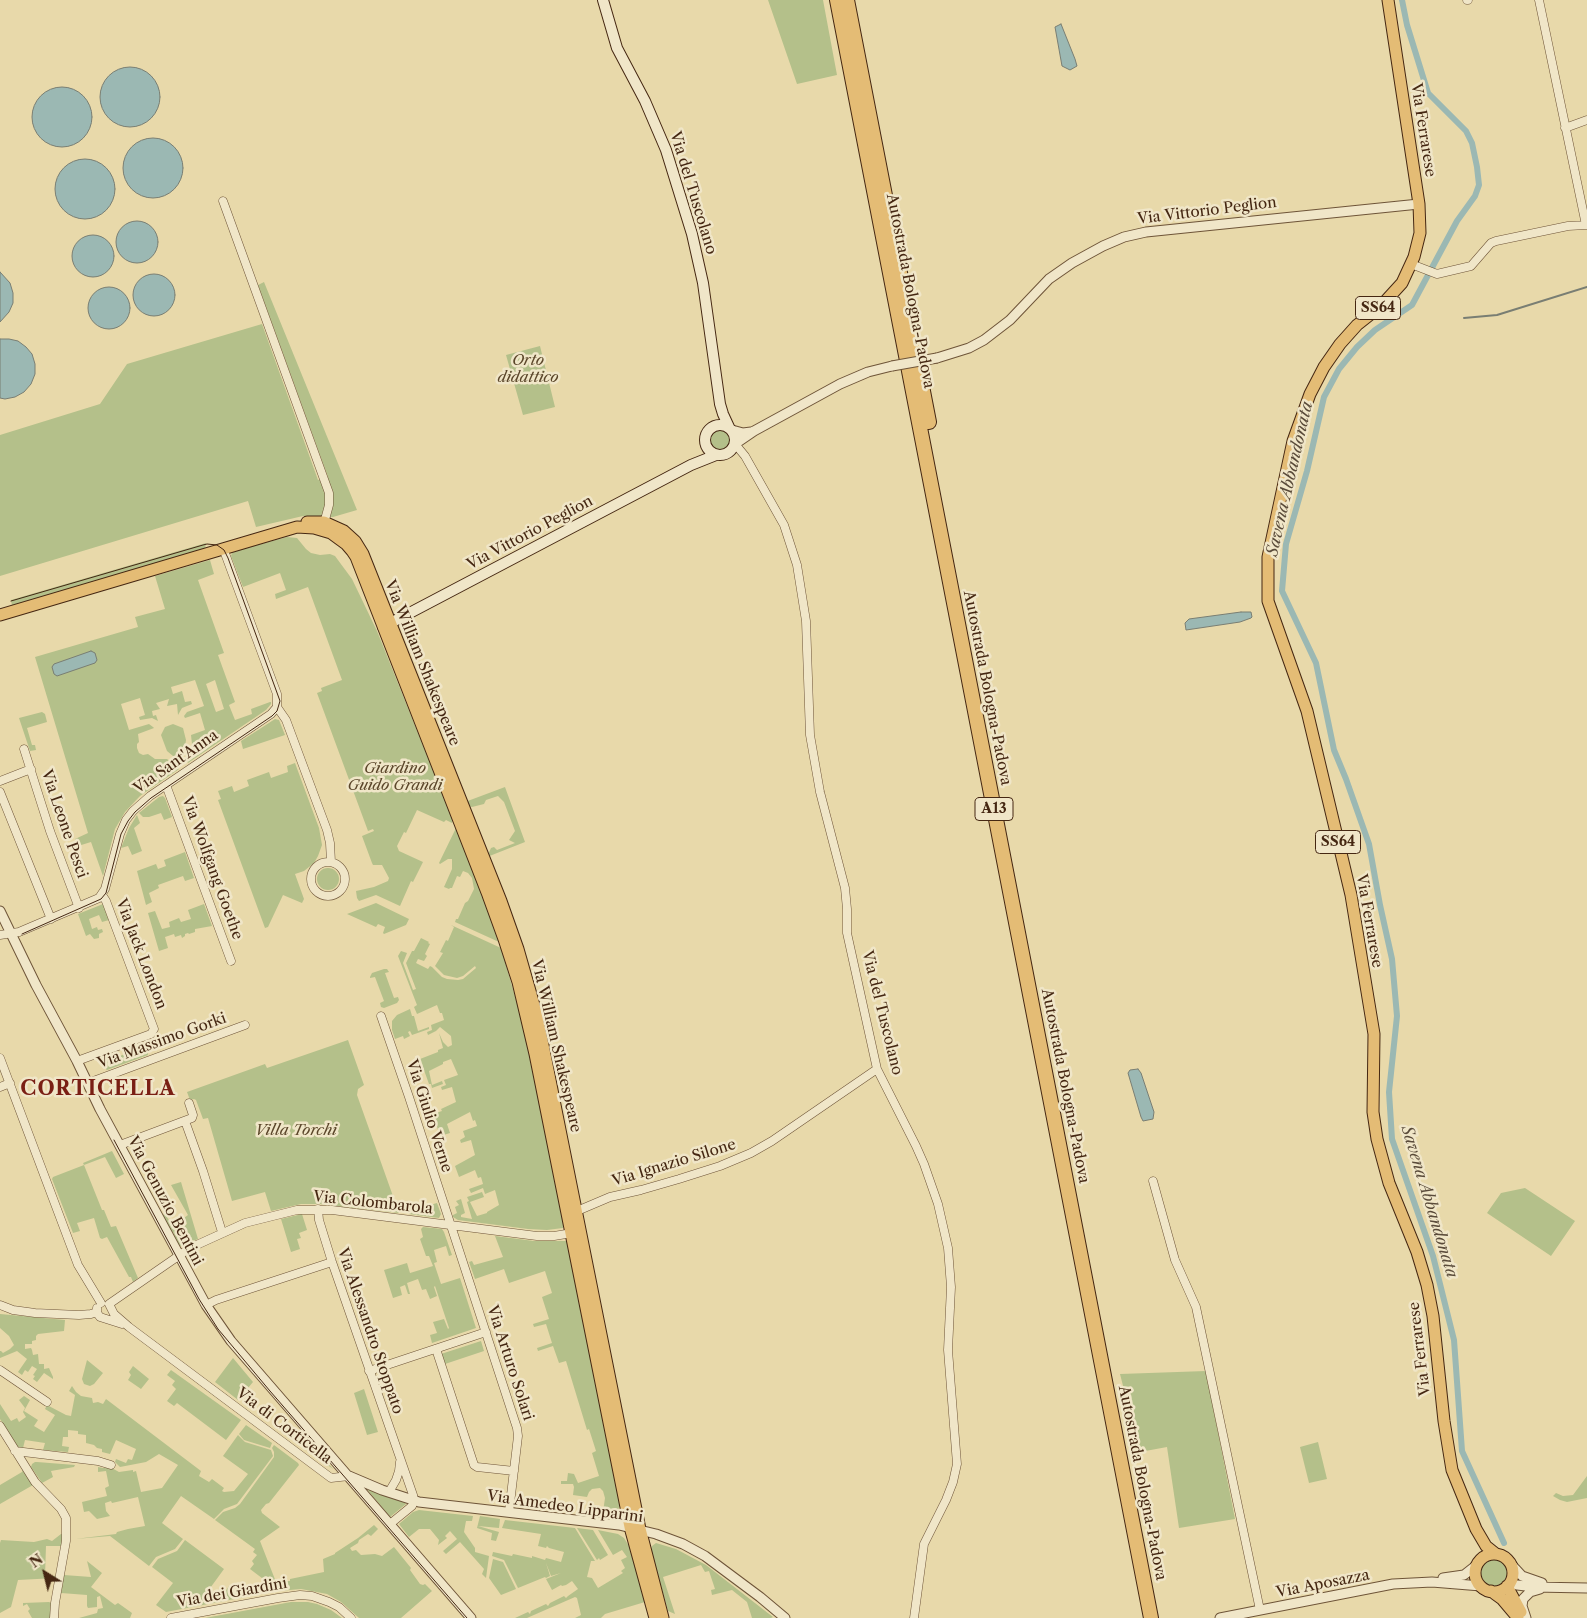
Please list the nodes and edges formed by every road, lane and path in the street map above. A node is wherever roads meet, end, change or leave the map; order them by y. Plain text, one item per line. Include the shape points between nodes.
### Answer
1 (603, 0) edge
2 (837, 0) edge
3 (847, 0) edge
4 (1388, 0) edge
5 (1539, 0) edge
6 (1587, 120) edge
7 (1565, 128) junction
8 (223, 201) dead end
9 (1419, 204) junction
10 (1416, 266) junction
11 (720, 404) junction
12 (711, 427) junction
13 (731, 428) junction
14 (754, 431) junction
15 (705, 438) junction
16 (735, 444) junction
17 (716, 454) junction
18 (691, 465) junction
19 (323, 526) junction
20 (223, 548) junction
21 (0, 614) edge
22 (386, 625) junction
23 (277, 707) junction
24 (24, 749) dead end
25 (30, 769) junction
26 (0, 781) edge
27 (166, 785) junction
28 (0, 792) edge
29 (331, 862) junction
30 (102, 896) junction
31 (79, 908) junction
32 (0, 911) edge
33 (51, 919) junction
34 (10, 933) junction
35 (0, 934) edge
36 (231, 961) dead end
37 (381, 1016) dead end
38 (245, 1025) dead end
39 (0, 1058) edge
40 (77, 1061) junction
41 (877, 1069) junction
42 (10, 1083) junction
43 (88, 1084) junction
44 (0, 1087) edge
45 (188, 1103) dead end
46 (185, 1121) junction
47 (120, 1146) junction
48 (1153, 1180) dead end
49 (318, 1209) junction
50 (577, 1211) junction
51 (450, 1225) junction
52 (222, 1232) junction
53 (572, 1233) junction
54 (179, 1255) junction
55 (332, 1262) junction
56 (101, 1303) junction
57 (0, 1305) edge
58 (206, 1305) junction
59 (111, 1307) junction
60 (97, 1312) junction
61 (106, 1318) junction
62 (129, 1327) junction
63 (486, 1332) junction
64 (436, 1349) junction
65 (0, 1370) edge
66 (369, 1371) junction
67 (47, 1402) dead end
68 (0, 1426) edge
69 (16, 1451) junction
70 (31, 1454) junction
71 (400, 1462) junction
72 (23, 1464) junction
73 (111, 1465) dead end
74 (514, 1471) junction
75 (349, 1476) junction
76 (389, 1492) junction
77 (414, 1500) junction
78 (509, 1512) junction
79 (390, 1524) junction
80 (635, 1528) junction
81 (1476, 1529) junction
82 (1496, 1554) junction
83 (1479, 1563) junction
84 (1510, 1563) junction
85 (1432, 1582) junction
86 (1508, 1585) junction
87 (1552, 1586) junction
88 (1587, 1588) edge
89 (1486, 1589) junction
90 (1260, 1610) junction
91 (54, 1618) edge
92 (171, 1618) edge
93 (351, 1618) edge
94 (471, 1618) edge
95 (655, 1618) edge
96 (663, 1618) edge
97 (785, 1618) edge
98 (914, 1618) edge
99 (1151, 1618) edge
100 (1161, 1618) edge
101 (1220, 1618) edge
102 (1518, 1618) edge
103 (1525, 1618) edge

1 - 11 main road, Via del Tuscolano via 617,48 666,150 692,234 703,283
2 - 99 highway, Autostrada Bologna-Padova / A13
3 - 100 highway, Autostrada Bologna-Padova / A13
4 - 9 main road, Via Ferrarese / SS64
5 - 7 street
6 - 7 street
7 - 10 street via 1586,225 1496,241 1471,266 1437,274
8 - 19 street via 330,493
9 - 10 main road, Via Ferrarese / SS64
9 - 14 street, Via Vittorio Peglion, bridge via 1146,232 1124,237 1048,279 1010,320 969,348 854,378
10 - 81 main road, Via Ferrarese / SS64 via 1381,306 1340,344 1310,394 1293,441 1268,557 1268,601 1307,710 1350,895 1374,1034 1373,1112 1384,1167 1416,1252 1432,1308 1452,1470
11 - 12 main road, Via del Tuscolano
11 - 13 main road, Via del Tuscolano
12 - 13 main road via 720,424
12 - 15 main road
13 - 14 street via 743,433
13 - 16 main road
14 - 16 street, Via Vittorio Peglion
15 - 17 main road via 707,448
15 - 18 main road via 700,454
16 - 17 main road via 728,454
16 - 41 street, Via del Tuscolano via 784,524 797,565 806,621 810,734 820,792 845,888 847,933
17 - 18 main road, Via Vittorio Peglion
18 - 22 main road, Via Vittorio Peglion
19 - 20 main road via 315,521 306,522
19 - 22 main road, Via William Shakespeare via 344,531 359,548
20 - 21 main road
20 - 23 street via 277,694
22 - 50 main road, Via William Shakespeare via 518,949 538,1022
22 - 53 main road, Via William Shakespeare via 510,956 531,1035
23 - 27 street, Via Sant'Anna
23 - 29 street via 286,720 327,830
24 - 25 street, Via Leone Pesci
25 - 26 street
25 - 31 street, Via Leone Pesci
27 - 30 street, Via Sant'Anna via 141,803 126,820
27 - 36 street, Via Wolfgang Goethe
28 - 33 street
29 - 29 street via 321,863 311,875 312,885 323,895 334,895 344,886 342,868
30 - 31 street
30 - 40 street, Via Jack London via 154,1030
31 - 33 street
32 - 34 street, Via Genuzio Bentini
33 - 34 street
34 - 35 street
34 - 40 street, Via Genuzio Bentini
37 - 51 street, Via Giulio Verne
38 - 43 street, Via Massimo Gorki
39 - 42 street
40 - 43 street, Via Genuzio Bentini
41 - 50 street, Via Ignazio Silone via 751,1153 679,1179 610,1197
41 - 98 street, Via del Tuscolano via 926,1170 938,1204 951,1271 948,1350 957,1464 946,1500 924,1544
42 - 44 street
42 - 56 street via 78,1265
43 - 47 street, Via Genuzio Bentini
45 - 46 street via 193,1116
46 - 47 street
46 - 52 street
47 - 54 street, Via Genuzio Bentini
48 - 90 street via 1175,1260 1196,1307
49 - 51 street, Via Colombarola
49 - 52 street, Via Colombarola via 280,1214
49 - 55 street, Via Alessandro Stoppato
50 - 80 main road, Via William Shakespeare
51 - 53 street, Via Colombarola via 537,1236
51 - 63 street, Via Arturo Solari
52 - 54 street, Via Colombarola
53 - 80 main road, Via William Shakespeare
54 - 58 street, Via Genuzio Bentini
54 - 59 street, Via Colombarola
55 - 58 street
55 - 66 street, Via Alessandro Stoppato
56 - 59 street
56 - 60 street
57 - 60 street via 50,1314
58 - 75 street, Via Genuzio Bentini via 227,1336
59 - 61 street
59 - 62 street, Via di Corticella
60 - 61 street, Via di Corticella
61 - 62 street, Via di Corticella
62 - 75 street, Via di Corticella via 331,1478
63 - 64 street
63 - 74 street, Via Arturo Solari via 518,1430
64 - 66 street
64 - 74 street via 474,1465
65 - 67 street
66 - 71 street, Via Alessandro Stoppato
68 - 69 street
69 - 70 street
69 - 72 street
70 - 72 street
70 - 73 street via 93,1460
71 - 76 street
71 - 77 street, Via Alessandro Stoppato
72 - 91 street via 38,1486 63,1512 66,1521
74 - 78 street, Via Arturo Solari
75 - 76 street, Via Amedeo Lipparini
75 - 79 street
76 - 77 street, Via Amedeo Lipparini
77 - 78 street, Via Amedeo Lipparini
77 - 79 street via 410,1508
78 - 80 street, Via Amedeo Lipparini
79 - 94 street
80 - 95 main road
80 - 96 main road
80 - 97 street, Via Amedeo Lipparini via 675,1541 705,1556
81 - 82 main road via 1486,1546
81 - 83 main road
82 - 83 main road
82 - 84 main road
83 - 85 street, Via Aposazza via 1464,1575 1435,1578
83 - 89 main road via 1476,1576
84 - 86 main road via 1513,1574
84 - 87 street via 1522,1576
85 - 89 street, Via Aposazza
85 - 90 street, Via Aposazza via 1393,1584
86 - 87 street
86 - 89 main road via 1500,1591
86 - 103 main road
87 - 88 street
87 - 103 street via 1532,1590 1526,1595 1522,1604
89 - 102 main road
90 - 101 street, Via Aposazza
92 - 93 street, Via dei Giardini via 300,1595 329,1602

